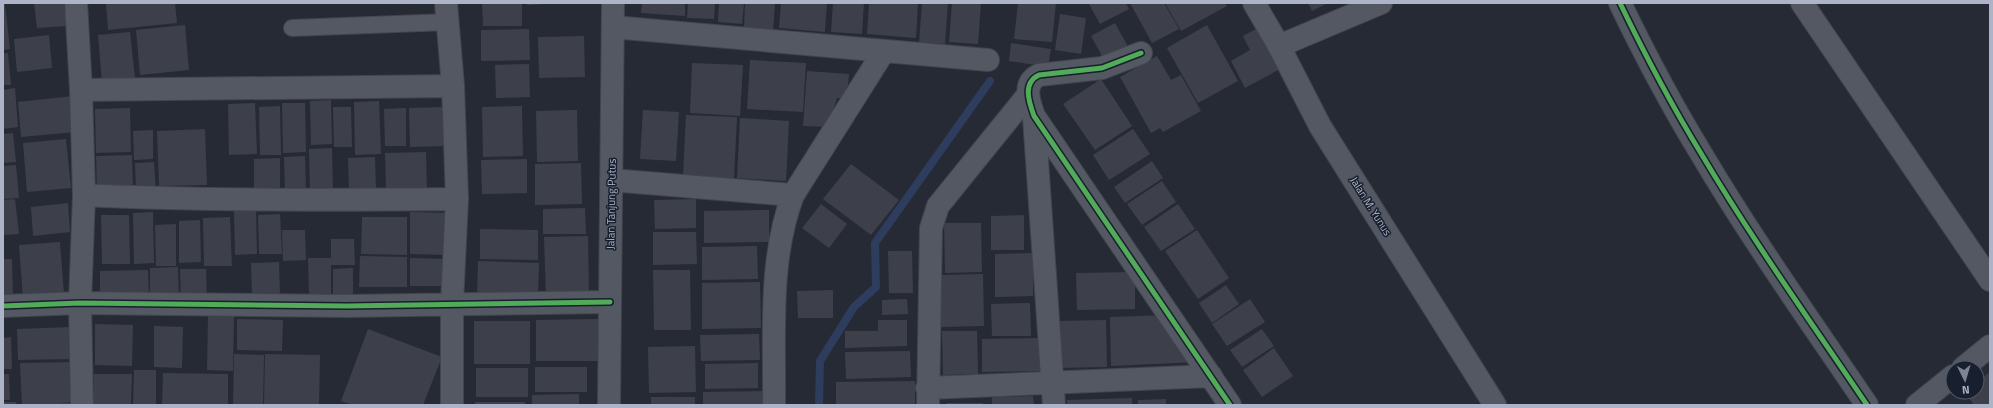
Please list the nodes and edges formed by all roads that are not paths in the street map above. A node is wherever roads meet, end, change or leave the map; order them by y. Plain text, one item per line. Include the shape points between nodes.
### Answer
1 (76, 3) edge
2 (613, 3) edge
3 (1254, 3) edge
4 (1381, 3) edge
5 (1620, 3) edge
6 (1802, 3) edge
7 (447, 12) edge
8 (613, 27) junction
9 (292, 28) dead end
10 (1279, 46) junction
11 (884, 51) junction
12 (1141, 53) dead end
13 (988, 60) dead end
14 (453, 86) junction
15 (81, 90) junction
16 (1031, 106) junction
17 (611, 180) junction
18 (84, 195) junction
19 (793, 195) junction
20 (457, 199) junction
21 (1990, 280) edge
22 (610, 302) junction
23 (80, 303) junction
24 (452, 304) junction
25 (3, 306) edge
26 (1990, 346) edge
27 (1973, 360) edge
28 (1211, 376) junction
29 (1945, 382) edge
30 (1054, 383) junction
31 (927, 397) edge
32 (82, 405) edge
33 (452, 405) edge
34 (610, 405) edge
35 (774, 405) edge
36 (1054, 405) edge
37 (1230, 405) edge
38 (1495, 405) edge
39 (1867, 405) edge
40 (1917, 405) edge

1 - 15 street
2 - 8 street, Jalan Tanjung Putus
3 - 10 street, Jalan M. Yunus
4 - 10 street
5 - 39 street via 1640,45 1701,154
6 - 21 street
7 - 9 lane
7 - 14 street
8 - 11 street
8 - 17 street, Jalan Tanjung Putus
10 - 38 street, Jalan M. Yunus via 1320,126
11 - 13 street
11 - 19 street
12 - 16 street via 1102,68 1039,75 1031,81
14 - 15 street
14 - 20 street
15 - 18 street
16 - 28 street
16 - 30 street
16 - 31 street via 938,206 931,228
17 - 19 street
17 - 22 street, Jalan Tanjung Putus
18 - 20 street via 266,200
18 - 23 street
19 - 35 street via 784,218 776,262
20 - 24 street
22 - 24 street
22 - 34 street, Jalan Tanjung Putus
23 - 24 street via 347,306
23 - 25 street
23 - 32 street
24 - 33 street
26 - 27 street
28 - 30 street
28 - 37 street
29 - 40 street
30 - 31 street
30 - 36 street

